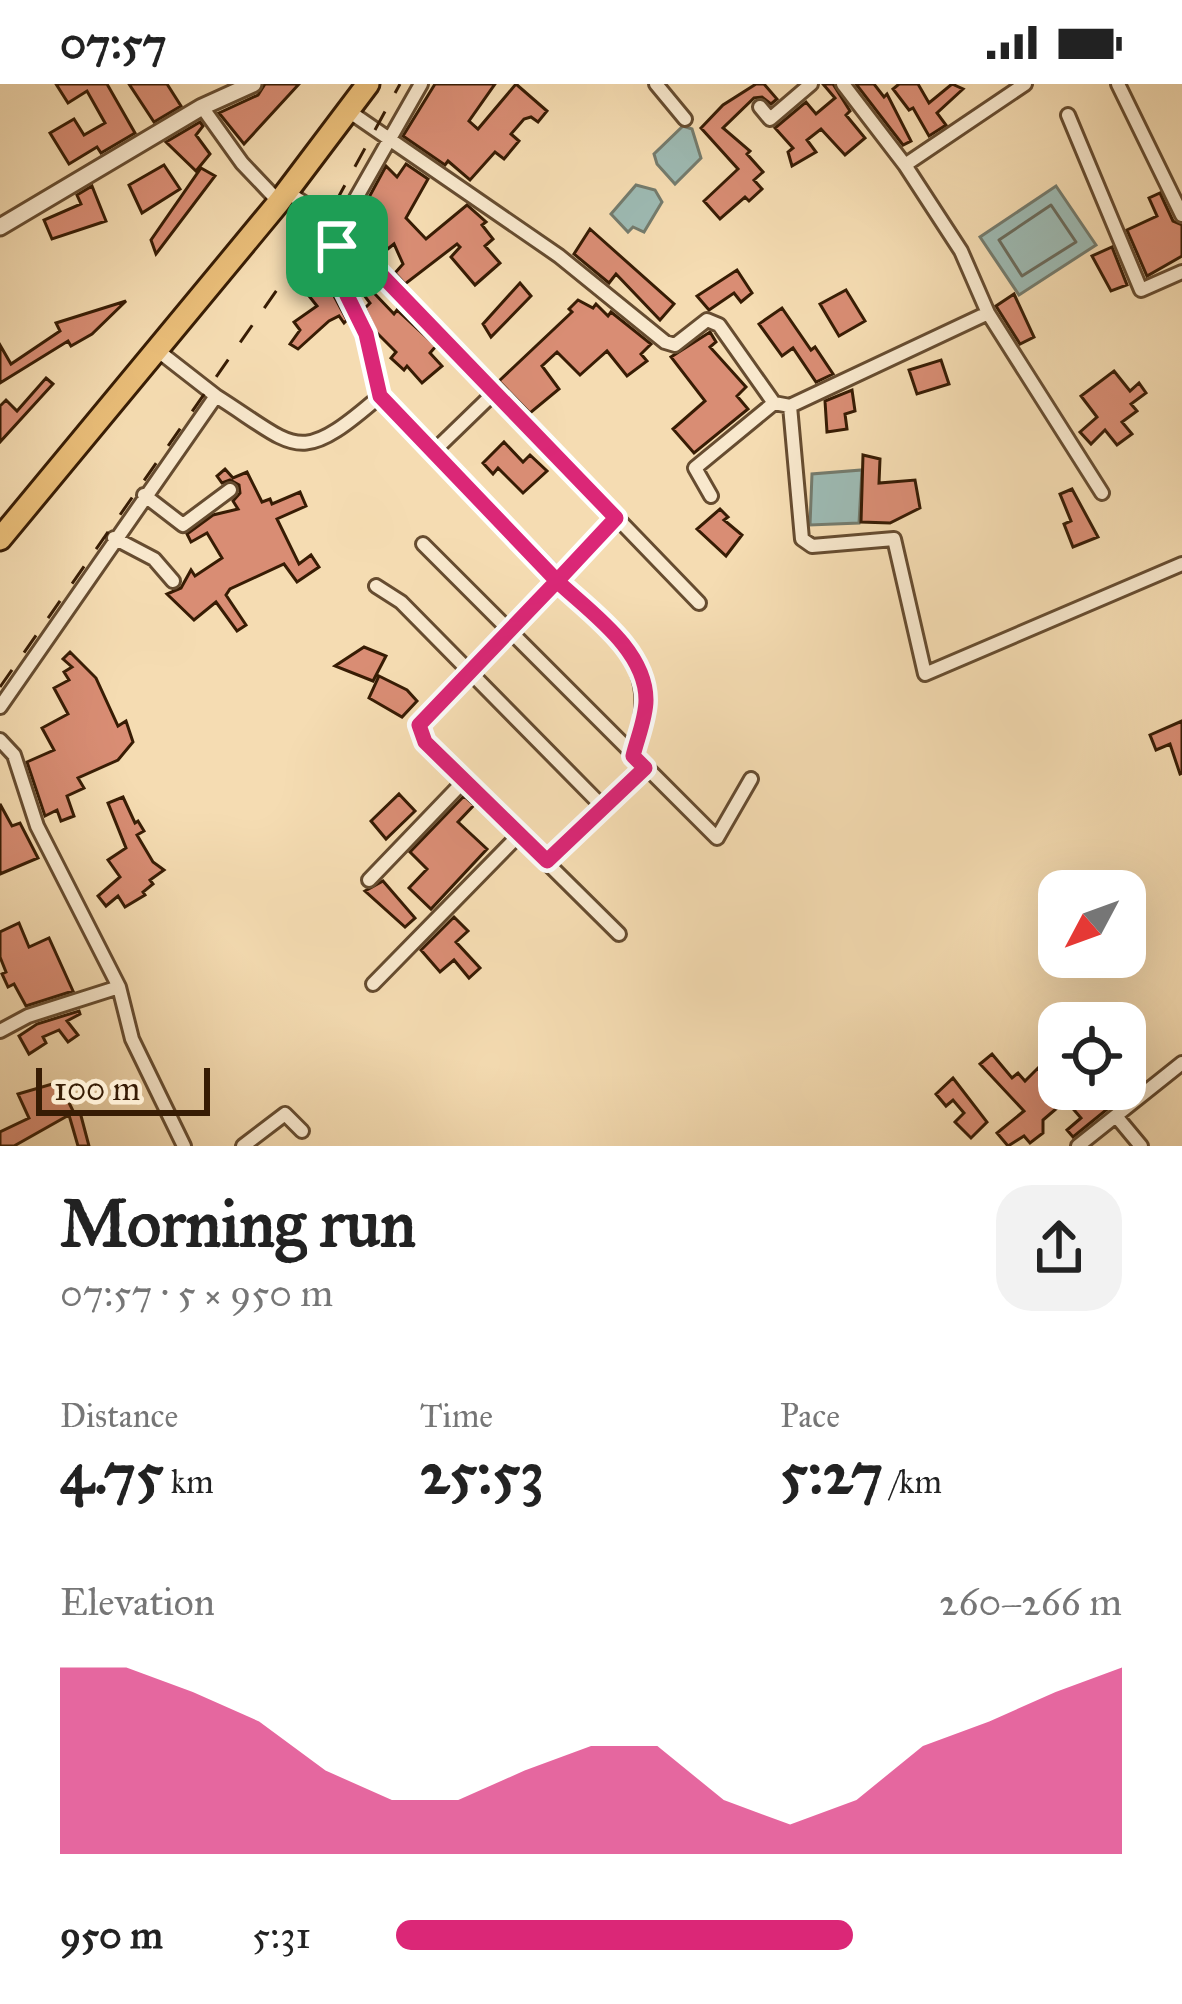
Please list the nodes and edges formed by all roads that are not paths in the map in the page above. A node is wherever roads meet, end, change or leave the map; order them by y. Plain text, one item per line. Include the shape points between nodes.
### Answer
1 (253, 84) edge
2 (368, 84) edge
3 (421, 84) edge
4 (656, 84) edge
5 (811, 84) edge
6 (843, 84) edge
7 (1025, 84) edge
8 (1118, 84) edge
9 (202, 107) junction
10 (760, 107) dead end
11 (350, 112) junction
12 (1068, 115) dead end
13 (685, 119) dead end
14 (390, 140) junction
15 (905, 165) junction
16 (283, 197) junction
17 (1182, 214) edge
18 (0, 226) edge
19 (338, 230) junction
20 (1182, 272) edge
21 (988, 313) junction
22 (158, 350) junction
23 (496, 391) junction
24 (216, 396) junction
25 (380, 396) junction
26 (774, 403) junction
27 (790, 406) junction
28 (434, 452) junction
29 (230, 490) dead end
30 (1102, 493) dead end
31 (144, 495) junction
32 (711, 496) dead end
33 (616, 518) junction
34 (114, 538) junction
35 (0, 539) edge
36 (423, 544) dead end
37 (1182, 564) edge
38 (173, 581) dead end
39 (557, 581) junction
40 (376, 586) dead end
41 (699, 603) dead end
42 (510, 630) junction
43 (468, 671) junction
44 (0, 706) edge
45 (0, 740) edge
46 (633, 756) junction
47 (645, 768) junction
48 (751, 779) dead end
49 (465, 780) junction
50 (603, 807) junction
51 (520, 834) junction
52 (547, 861) junction
53 (369, 880) dead end
54 (619, 934) dead end
55 (373, 984) dead end
56 (119, 987) junction
57 (0, 1031) edge
58 (1182, 1063) edge
59 (1146, 1092) edge
60 (1124, 1110) edge
61 (1116, 1116) junction
62 (302, 1131) dead end
63 (184, 1146) edge
64 (243, 1146) edge
65 (1078, 1146) edge
66 (1141, 1146) edge

1 - 9 street
2 - 11 highway
3 - 14 street
4 - 13 street
5 - 10 street via 770,119
6 - 15 street
7 - 15 street
8 - 17 street
9 - 16 street via 242,163
9 - 18 street
11 - 14 street
11 - 16 highway
12 - 20 street via 1141,290
14 - 19 street
14 - 26 street via 559,256 665,342 675,345 707,320 719,325
15 - 21 street via 961,251
16 - 19 street
16 - 22 highway
19 - 23 street
19 - 25 street via 331,263 366,334
21 - 27 street
21 - 30 street
22 - 24 street
22 - 35 highway
23 - 28 street
23 - 33 street
24 - 25 street via 292,443 340,431
24 - 31 street
25 - 28 street
26 - 27 street
26 - 32 street via 695,468
27 - 37 street via 802,539 812,546 894,539 925,674
28 - 39 street
29 - 31 street via 183,524
31 - 34 street
33 - 39 street
33 - 41 street
34 - 38 street via 154,559
34 - 44 street
36 - 42 street
39 - 42 street
39 - 46 street via 638,666 646,702
40 - 43 street
42 - 43 street
42 - 46 street
43 - 49 street via 419,725 425,742
43 - 50 street
45 - 56 street via 14,755 38,826
46 - 47 street
47 - 48 street via 717,838
47 - 50 street
49 - 51 street
49 - 53 street
50 - 52 street
51 - 52 street
51 - 55 street
52 - 54 street
56 - 57 street
56 - 63 street via 132,1039
58 - 59 street
60 - 61 street
61 - 65 street
61 - 66 street
62 - 64 street via 285,1114

